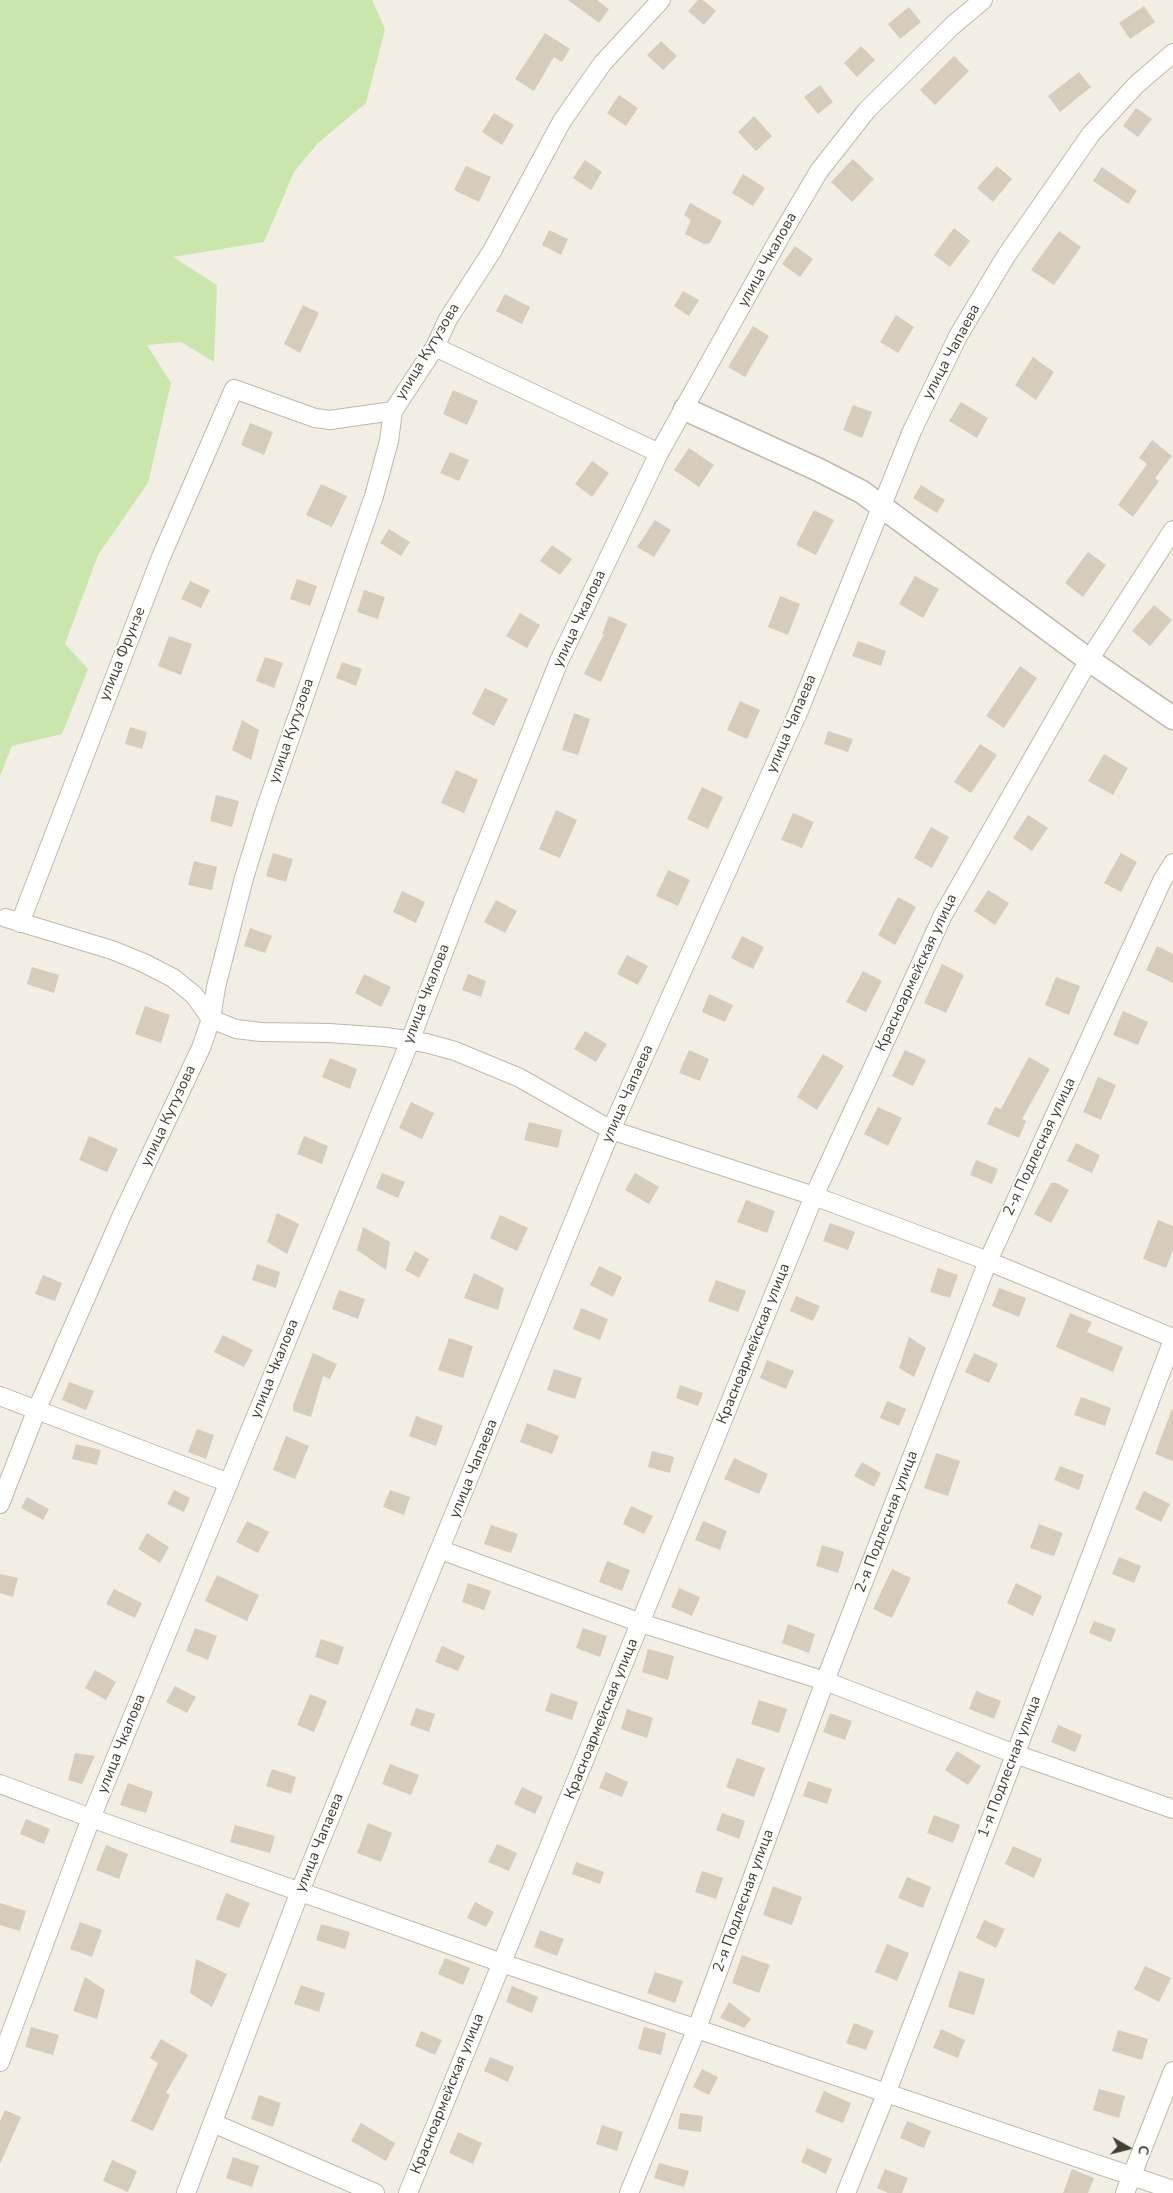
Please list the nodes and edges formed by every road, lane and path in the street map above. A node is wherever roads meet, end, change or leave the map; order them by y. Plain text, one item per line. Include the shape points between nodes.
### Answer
1 (661, 0) edge
2 (983, 0) edge
3 (1173, 53) edge
4 (434, 347) junction
5 (684, 409) junction
6 (393, 411) junction
7 (659, 453) junction
8 (881, 506) junction
9 (1173, 530) edge
10 (1089, 660) junction
11 (1173, 718) edge
12 (1173, 863) edge
13 (211, 1019) junction
14 (410, 1041) junction
15 (611, 1130) junction
16 (814, 1196) junction
17 (988, 1261) junction
18 (1173, 1339) edge
19 (0, 1396) edge
20 (37, 1409) junction
21 (229, 1483) junction
22 (0, 1504) edge
23 (441, 1550) junction
24 (641, 1623) junction
25 (825, 1680) junction
26 (1016, 1754) junction
27 (0, 1784) edge
28 (1173, 1809) edge
29 (91, 1818) junction
30 (300, 1891) junction
31 (502, 1963) junction
32 (697, 2028) junction
33 (0, 2062) edge
34 (1173, 2071) edge
35 (886, 2094) junction
36 (213, 2123) junction
37 (1132, 2176) junction
38 (1173, 2190) edge
39 (186, 2193) edge
40 (375, 2193) edge
41 (408, 2193) edge
42 (629, 2193) edge
43 (846, 2193) edge
44 (1126, 2193) edge

1 - 4 street, улица Кутузова via 602,64 562,121 492,251 448,318
2 - 5 street, улица Чкалова via 867,110 841,141 780,237
3 - 8 street, улица Чапаева via 1136,85 1091,134 1006,256 958,336 912,431
4 - 6 street, улица Кутузова
4 - 7 street
5 - 7 street, улица Чкалова
5 - 8 street via 819,470 862,492
6 - 13 street, улица Кутузова via 389,441 374,496 244,878
6 - 13 street, улица Фрунзе via 330,420 315,418 234,388 161,557 13,920 112,950 166,974 194,995
7 - 14 street, улица Чкалова via 559,661
8 - 10 street
8 - 15 street, улица Чапаева via 800,708
9 - 10 street, Красноармейская улица
10 - 11 street
10 - 16 street, Красноармейская улица via 943,915
12 - 17 street, 2-я Подлесная улица
13 - 14 street via 236,1029 261,1032 328,1033
13 - 20 street, улица Кутузова via 201,1048 122,1215
14 - 15 street via 455,1050 491,1065
14 - 21 street, улица Чкалова
15 - 16 street
15 - 23 street, улица Чапаева
16 - 17 street
16 - 24 street, Красноармейская улица
17 - 18 street
17 - 25 street, 2-я Подлесная улица
18 - 26 street, 1-я Подлесная улица
19 - 20 street
20 - 21 street
20 - 22 street, улица Кутузова
21 - 29 street, улица Чкалова
23 - 24 street
23 - 30 street, улица Чапаева
24 - 25 street
24 - 31 street, Красноармейская улица
25 - 26 street
25 - 32 street, 2-я Подлесная улица
26 - 28 street
26 - 35 street, 1-я Подлесная улица
27 - 29 street
29 - 30 street
29 - 33 street, улица Чкалова
30 - 31 street
30 - 36 street, улица Чапаева
31 - 32 street
31 - 41 street, Красноармейская улица
32 - 35 street
32 - 42 street, 2-я Подлесная улица
34 - 37 street
35 - 37 street
35 - 43 street, 1-я Подлесная улица
36 - 39 street, улица Чапаева
36 - 40 street
37 - 38 street
37 - 44 street

